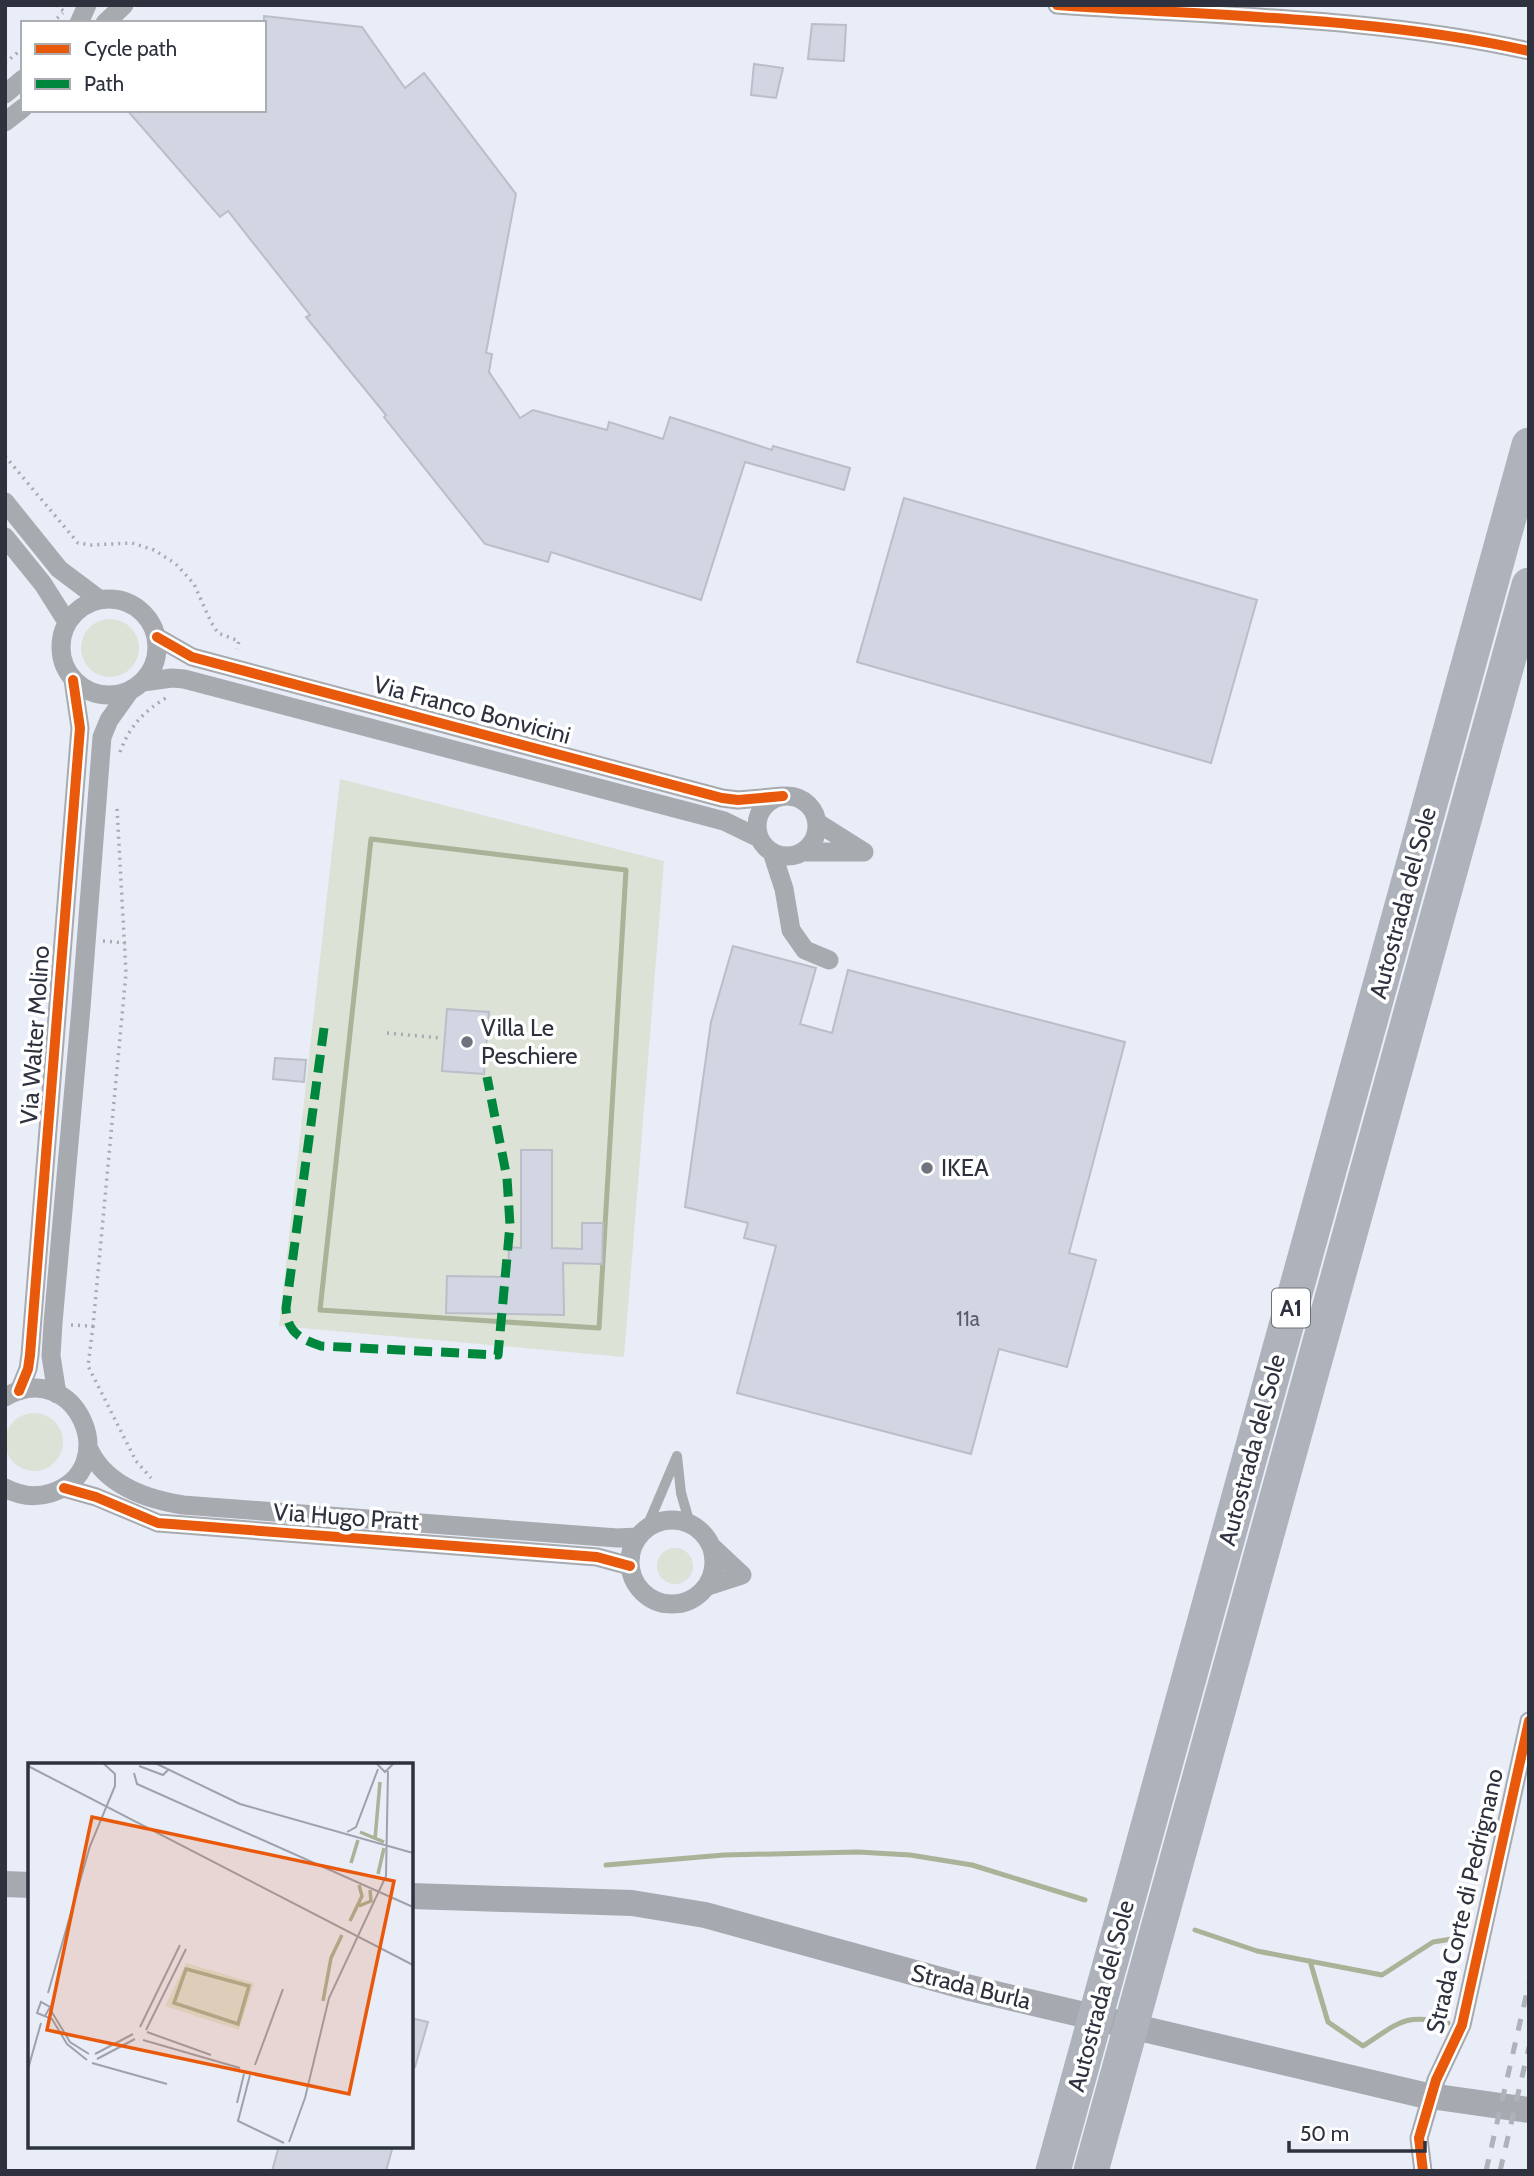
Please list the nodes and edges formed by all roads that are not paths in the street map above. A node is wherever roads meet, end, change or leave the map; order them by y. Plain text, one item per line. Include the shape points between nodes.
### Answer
1 (87, 5) edge
2 (124, 5) edge
3 (1057, 5) edge
4 (1156, 9) edge
5 (72, 17) edge
6 (107, 21) edge
7 (1529, 51) edge
8 (21, 81) edge
9 (5, 94) edge
10 (21, 110) edge
11 (5, 122) edge
12 (1529, 445) edge
13 (5, 502) edge
14 (5, 537) edge
15 (1529, 585) edge
16 (99, 599) junction
17 (67, 622) junction
18 (157, 637) junction
19 (73, 680) junction
20 (136, 687) junction
21 (783, 796) junction
22 (818, 824) junction
23 (766, 845) junction
24 (801, 853) junction
25 (784, 889) junction
26 (829, 960) dead end
27 (12, 1394) edge
28 (57, 1394) junction
29 (88, 1447) junction
30 (5, 1488) edge
31 (64, 1488) junction
32 (690, 1524) junction
33 (642, 1533) junction
34 (711, 1546) junction
35 (630, 1566) junction
36 (708, 1586) junction
37 (1529, 1721) edge
38 (5, 1884) edge
39 (28, 1885) edge
40 (413, 1896) edge
41 (1529, 2110) edge
42 (1053, 2171) edge
43 (1091, 2171) edge
44 (1423, 2171) edge

1 - 5 street
2 - 6 street
3 - 4 street
4 - 7 street via 1333,23 1482,40
8 - 9 street
10 - 11 street
12 - 42 highway, Autostrada del Sole / A1
13 - 16 street via 60,569
14 - 17 street
15 - 43 highway, Autostrada del Sole / A1
16 - 17 street via 86,604
16 - 18 street via 114,598 135,607
17 - 19 street, Via Walter Molino via 61,652
18 - 20 street, Via Walter Molino via 156,661
18 - 21 street, Via Franco Bonvicini via 192,657 722,798
19 - 20 street via 106,696
19 - 27 street, Via Walter Molino via 80,728 32,1344 28,1369
20 - 23 street, Via Franco Bonvicini via 184,679 724,821
20 - 28 street, Via Walter Molino via 109,720 102,737 53,1323 51,1356
21 - 22 street via 802,799
21 - 23 street via 760,812 757,829
22 - 24 street via 815,839
22 - 24 street, Via Franco Bonvicini via 864,852
23 - 24 street, Via Franco Bonvicini via 789,857
23 - 25 street
24 - 25 street
25 - 26 street via 791,930 798,942
27 - 28 street via 41,1389
28 - 29 street via 79,1412 87,1429
29 - 31 street via 84,1464
29 - 33 street, Via Hugo Pratt via 102,1471 115,1482 161,1502 183,1506 604,1537
30 - 31 street via 24,1496 43,1496
31 - 35 street, Via Hugo Pratt via 158,1523 597,1557
32 - 33 street via 667,1520
32 - 33 lane via 677,1455
32 - 34 street
33 - 35 street
34 - 36 street via 713,1573
34 - 36 street via 742,1574
35 - 36 street via 639,1589 659,1603 685,1603
37 - 44 street, Strada Corte di Pedrignano via 1461,2025 1436,2080 1419,2138
38 - 39 main road
40 - 41 main road, Strada Burla via 632,1903 705,1915 966,1987 1423,2095

